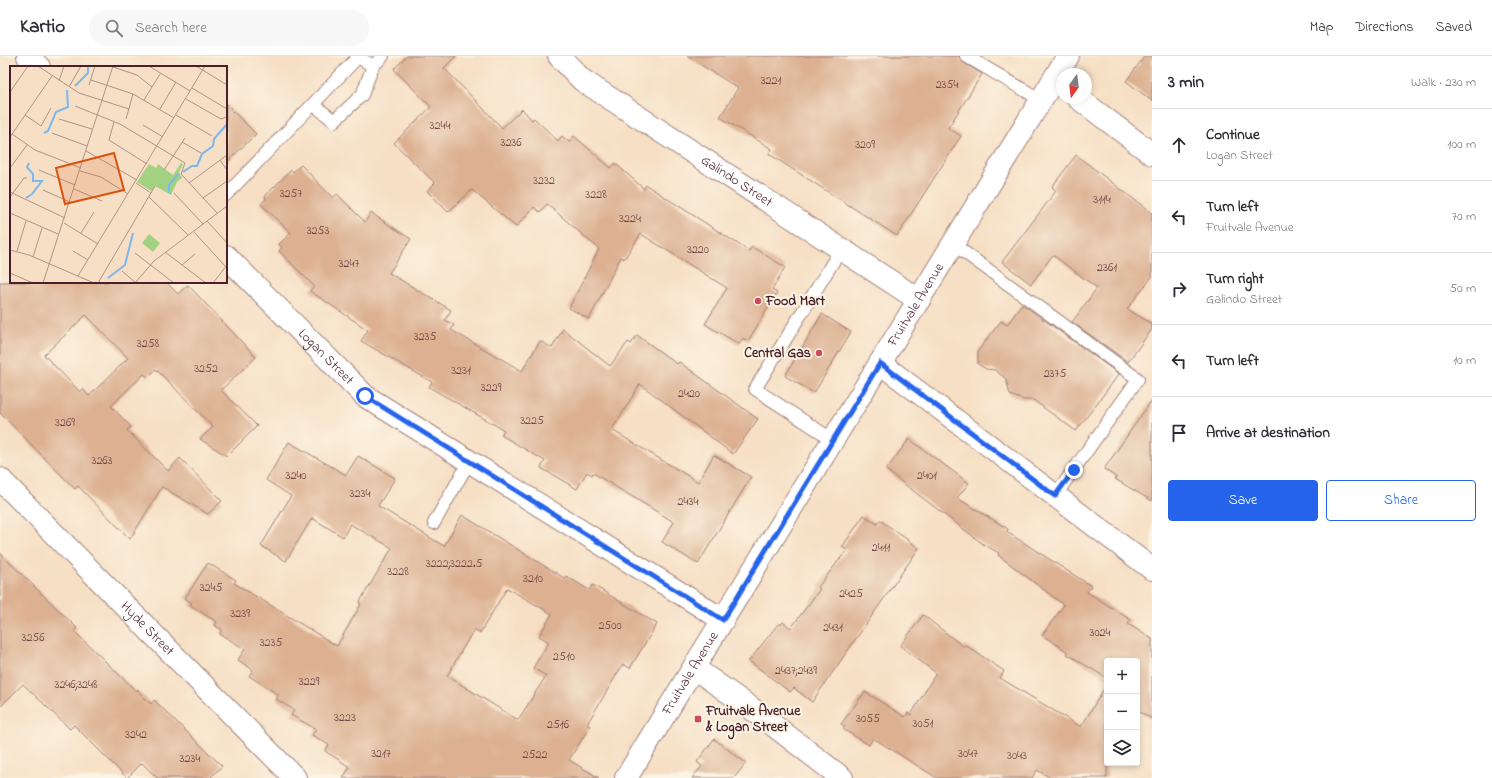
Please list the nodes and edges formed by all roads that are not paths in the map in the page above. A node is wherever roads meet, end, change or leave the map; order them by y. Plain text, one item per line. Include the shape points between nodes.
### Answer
1 (28, 56) edge
2 (383, 56) edge
3 (559, 56) edge
4 (966, 56) edge
5 (1068, 56) edge
6 (38, 66) edge
7 (373, 66) junction
8 (1064, 68) edge
9 (1056, 85) edge
10 (1041, 100) junction
11 (313, 104) junction
12 (1086, 104) edge
13 (1152, 154) edge
14 (227, 194) edge
15 (953, 244) junction
16 (842, 249) junction
17 (227, 257) edge
18 (919, 300) junction
19 (880, 363) junction
20 (833, 440) junction
21 (469, 462) junction
22 (0, 479) edge
23 (1055, 496) junction
24 (434, 523) dead end
25 (1152, 569) edge
26 (723, 620) junction
27 (694, 668) junction
28 (295, 778) edge
29 (626, 778) edge
30 (842, 778) edge

1 - 6 street
2 - 7 lane
3 - 16 street, Galindo Street via 582,80
4 - 10 lane
5 - 8 street, Fruitvale Avenue
7 - 11 lane via 358,57
7 - 11 lane via 362,95 334,121
9 - 10 street, Fruitvale Avenue
10 - 15 street, Fruitvale Avenue
11 - 14 lane
12 - 13 street
15 - 18 street, Fruitvale Avenue
15 - 23 lane via 1138,379
16 - 18 street, Galindo Street
16 - 20 lane via 755,389
17 - 21 street, Logan Street via 365,396
18 - 19 street, Fruitvale Avenue
19 - 20 street, Fruitvale Avenue
19 - 23 street
20 - 26 street, Fruitvale Avenue
21 - 24 lane
21 - 26 street, Logan Street
22 - 28 street, Hyde Street
23 - 25 street
26 - 27 street, Fruitvale Avenue
27 - 29 street, Fruitvale Avenue
27 - 30 street

